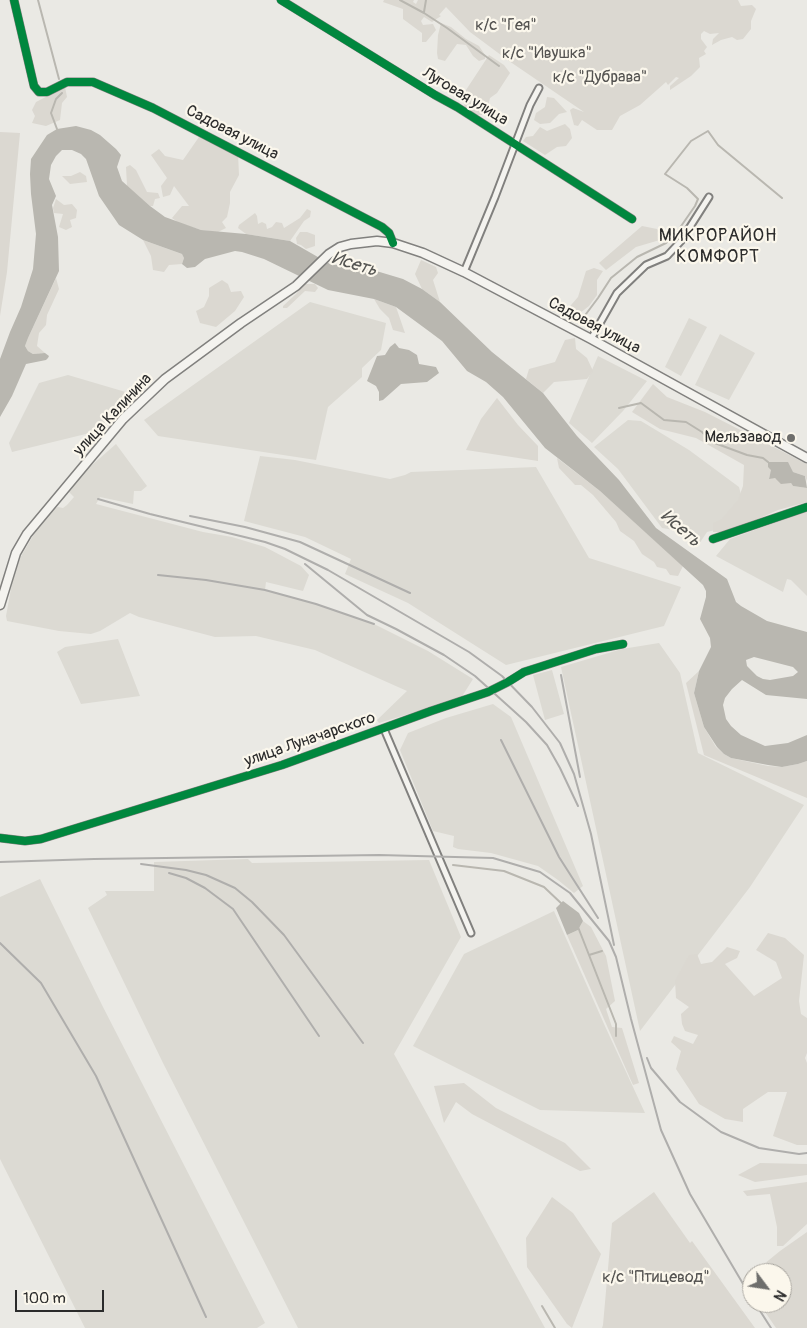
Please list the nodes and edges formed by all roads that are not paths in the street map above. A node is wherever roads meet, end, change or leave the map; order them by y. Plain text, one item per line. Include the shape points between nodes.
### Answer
1 (14, 0) edge
2 (281, 0) edge
3 (539, 88) dead end
4 (516, 144) junction
5 (709, 197) dead end
6 (632, 219) dead end
7 (393, 243) junction
8 (464, 272) junction
9 (591, 339) junction
10 (807, 458) edge
11 (807, 507) edge
12 (713, 540) dead end
13 (0, 605) edge
14 (623, 644) dead end
15 (384, 729) junction
16 (0, 838) edge
17 (472, 933) dead end

1 - 7 street, Садовая улица via 34,86 39,92 47,92 67,82 93,82 161,112 382,227
2 - 4 street, Луговая улица
3 - 4 street
4 - 6 street, Луговая улица
4 - 8 street
5 - 9 street via 667,256 646,265 617,293
7 - 8 main road, Садовая улица
7 - 13 main road, улица Калинина via 377,241 340,247 296,286 165,379 123,419 28,534 16,553
8 - 9 main road, Садовая улица
9 - 10 main road, Садовая улица
11 - 12 street
14 - 15 street, улица Луначарского via 596,649 524,672 488,692
15 - 16 street, улица Луначарского via 282,765 41,839
15 - 17 street

